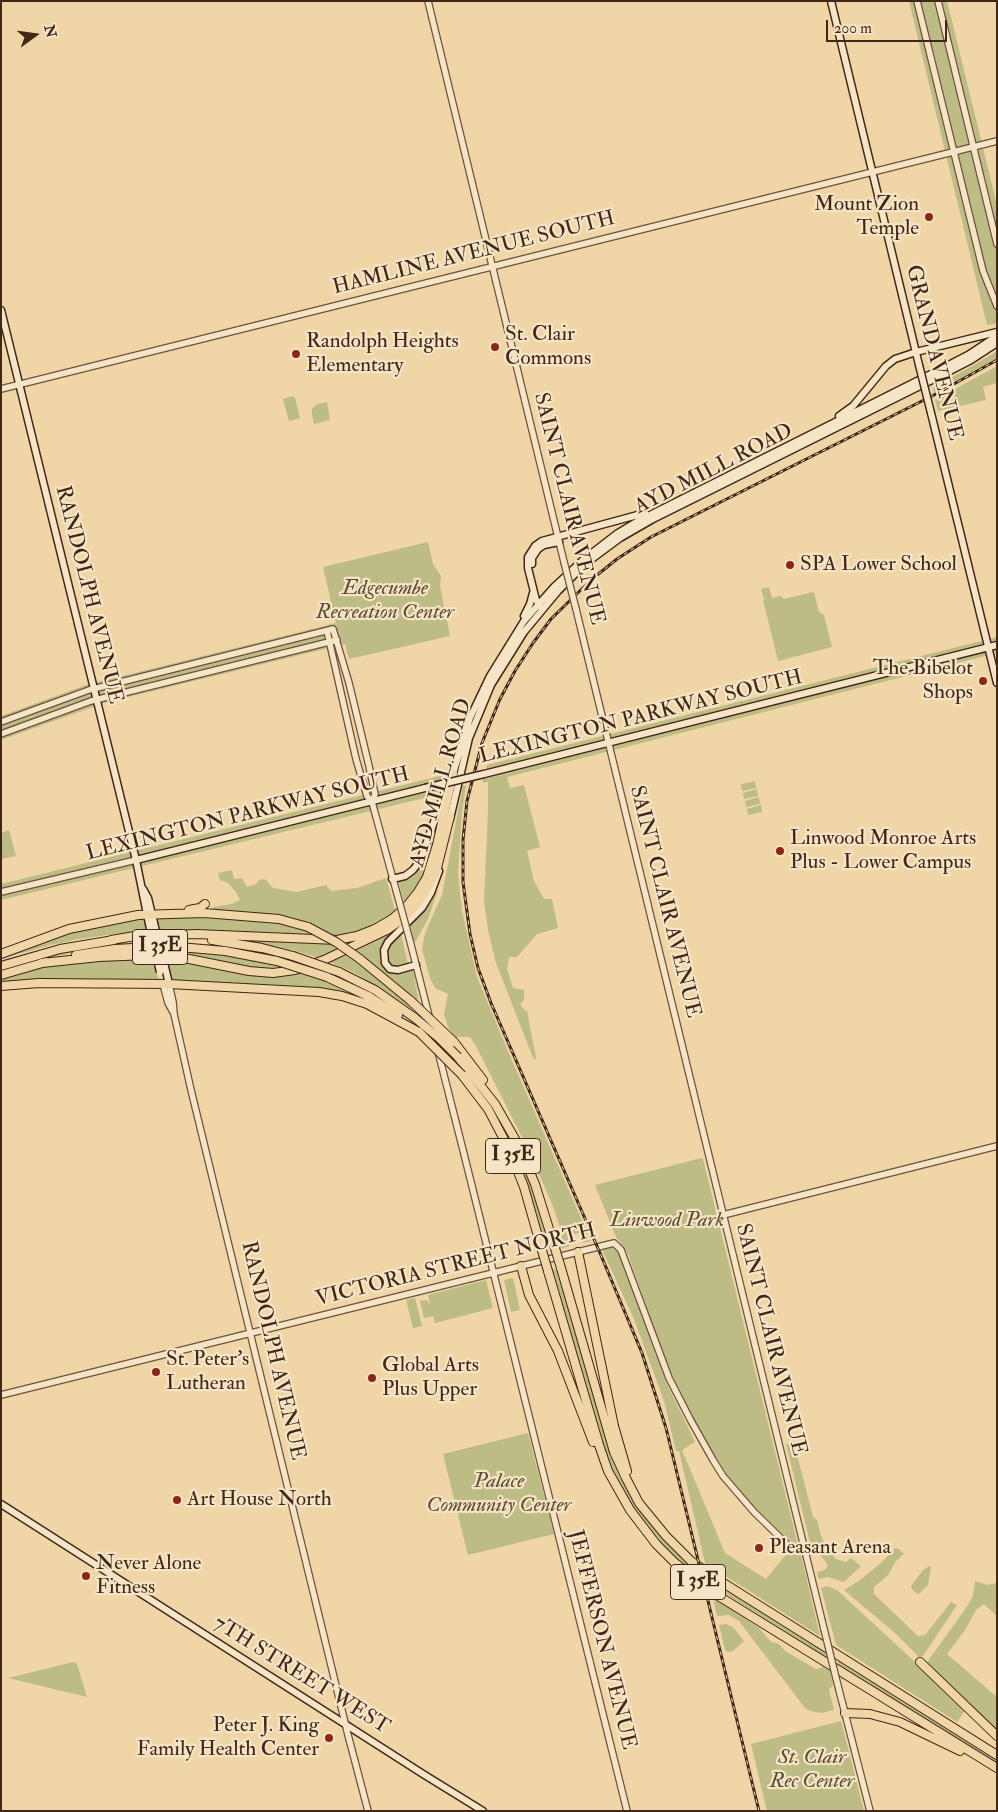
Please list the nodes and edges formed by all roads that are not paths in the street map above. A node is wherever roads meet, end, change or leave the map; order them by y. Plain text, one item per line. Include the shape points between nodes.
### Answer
1 (428, 1) edge
2 (831, 1) edge
3 (917, 1) edge
4 (938, 1) edge
5 (997, 141) edge
6 (973, 147) junction
7 (954, 152) junction
8 (872, 172) junction
9 (997, 244) edge
10 (492, 266) junction
11 (997, 306) edge
12 (1, 310) edge
13 (997, 334) edge
14 (997, 343) edge
15 (916, 354) junction
16 (20, 385) junction
17 (1, 389) edge
18 (860, 413) junction
19 (821, 429) junction
20 (658, 510) junction
21 (559, 539) junction
22 (533, 589) junction
23 (540, 605) junction
24 (327, 631) junction
25 (337, 640) junction
26 (328, 642) junction
27 (510, 643) junction
28 (997, 645) edge
29 (988, 648) junction
30 (997, 683) edge
31 (94, 689) junction
32 (97, 700) junction
33 (1, 722) edge
34 (1, 734) edge
35 (608, 743) junction
36 (453, 774) junction
37 (372, 802) junction
38 (450, 816) junction
39 (136, 860) junction
40 (392, 878) junction
41 (1, 892) edge
42 (205, 904) dead end
43 (179, 913) junction
44 (150, 920) junction
45 (111, 940) junction
46 (1, 954) edge
47 (42, 963) junction
48 (416, 965) junction
49 (1, 966) edge
50 (1, 975) edge
51 (166, 984) junction
52 (1, 986) edge
53 (419, 1032) junction
54 (502, 1114) junction
55 (997, 1146) edge
56 (723, 1215) junction
57 (578, 1252) junction
58 (521, 1266) junction
59 (494, 1273) junction
60 (250, 1333) junction
61 (1, 1395) edge
62 (618, 1492) junction
63 (639, 1503) junction
64 (1, 1504) edge
65 (804, 1548) junction
66 (920, 1662) dead end
67 (845, 1712) junction
68 (346, 1724) junction
69 (997, 1736) edge
70 (997, 1754) edge
71 (997, 1769) edge
72 (368, 1811) edge
73 (483, 1811) edge
74 (627, 1811) edge
75 (870, 1811) edge

1 - 10 street, SAINT CLAIR AVENUE
2 - 8 main road, GRAND AVENUE
3 - 7 street
4 - 6 street
5 - 6 street, HAMLINE AVENUE SOUTH
6 - 7 street, HAMLINE AVENUE SOUTH
6 - 9 street
7 - 8 street, HAMLINE AVENUE SOUTH
7 - 11 street via 983,271
8 - 10 street, HAMLINE AVENUE SOUTH
8 - 15 main road, GRAND AVENUE
10 - 16 street, HAMLINE AVENUE SOUTH
10 - 21 street, SAINT CLAIR AVENUE
12 - 16 main road, RANDOLPH AVENUE
13 - 15 main road
13 - 18 main road, AYD MILL ROAD via 968,354
14 - 18 main road, AYD MILL ROAD via 940,376
15 - 18 main road via 890,369 868,396
15 - 19 main road via 891,362 853,406
15 - 29 main road, GRAND AVENUE, bridge
16 - 17 street, HAMLINE AVENUE SOUTH
16 - 31 main road, RANDOLPH AVENUE
18 - 19 main road, AYD MILL ROAD
18 - 23 main road, AYD MILL ROAD via 620,538
19 - 20 main road, AYD MILL ROAD
20 - 21 main road
20 - 23 main road, AYD MILL ROAD via 618,533 583,560
21 - 22 main road via 542,541 530,553 528,568
21 - 23 main road via 544,546 532,558
21 - 35 street, SAINT CLAIR AVENUE, bridge
22 - 23 main road
22 - 27 main road via 530,604
23 - 27 main road, AYD MILL ROAD
23 - 38 main road, AYD MILL ROAD via 478,712 462,761
24 - 25 street via 333,629
24 - 26 street
24 - 31 street
25 - 26 street
25 - 37 street via 369,766 375,794
26 - 32 street
26 - 37 street via 356,759 367,796
27 - 36 main road, AYD MILL ROAD via 470,718
28 - 29 main road, LEXINGTON PARKWAY SOUTH
29 - 30 main road, GRAND AVENUE
29 - 35 main road, LEXINGTON PARKWAY SOUTH
31 - 32 main road, RANDOLPH AVENUE
31 - 33 street
32 - 34 street
32 - 39 main road, RANDOLPH AVENUE
35 - 37 main road, LEXINGTON PARKWAY SOUTH, bridge
35 - 56 street, SAINT CLAIR AVENUE
36 - 40 main road, AYD MILL ROAD via 420,861 405,876
36 - 45 highway via 427,877 406,907 375,929 337,940 179,934
37 - 39 main road, LEXINGTON PARKWAY SOUTH
37 - 40 street, JEFFERSON AVENUE
38 - 47 highway, AYD MILL ROAD via 436,872 416,905 387,930 324,960 295,970 273,973 189,959 148,956
38 - 48 main road via 439,873 431,893 417,914 384,950 385,963 390,969
39 - 41 street, LEXINGTON PARKWAY SOUTH
39 - 44 main road, RANDOLPH AVENUE
40 - 48 street, JEFFERSON AVENUE, bridge
42 - 43 highway
43 - 44 highway
43 - 54 highway, bridge via 279,919 308,927 336,942 411,1001 454,1042 491,1091
44 - 46 highway via 112,920 69,929
44 - 51 main road, RANDOLPH AVENUE, bridge
45 - 49 highway, I 35E via 45,953
45 - 54 highway, I 35E, bridge via 168,937 253,946 339,972 375,990 439,1038 483,1086
47 - 50 highway, I 35E
47 - 53 highway, I 35E, bridge via 99,951 168,946 225,951 278,961 327,977 370,997
48 - 59 street, JEFFERSON AVENUE
51 - 52 highway via 39,983
51 - 53 highway via 330,994 367,1004
51 - 60 street, RANDOLPH AVENUE via 173,1002
53 - 62 highway, I 35E, bridge via 462,1075 491,1114 509,1148 524,1187 599,1445
54 - 63 highway, I 35E, bridge via 530,1170 614,1452
55 - 56 street
56 - 65 street, SAINT CLAIR AVENUE
57 - 58 street, VICTORIA STREET NORTH
57 - 63 highway via 618,1444
57 - 65 street, VICTORIA STREET NORTH via 614,1243 621,1250 669,1378 713,1460 754,1512 790,1547
58 - 59 street, VICTORIA STREET NORTH
58 - 62 highway via 529,1295 558,1350 599,1458
59 - 60 street, VICTORIA STREET NORTH
59 - 74 street, JEFFERSON AVENUE
60 - 61 street, VICTORIA STREET NORTH
60 - 68 street, RANDOLPH AVENUE
62 - 71 highway, I 35E via 656,1544 697,1581
63 - 70 highway, I 35E via 674,1546 691,1561
64 - 68 main road, 7TH STREET WEST
65 - 67 street, SAINT CLAIR AVENUE, bridge
66 - 69 highway
67 - 71 highway via 870,1714 900,1722
67 - 75 street, SAINT CLAIR AVENUE
68 - 72 street, RANDOLPH AVENUE
68 - 73 main road, 7TH STREET WEST

